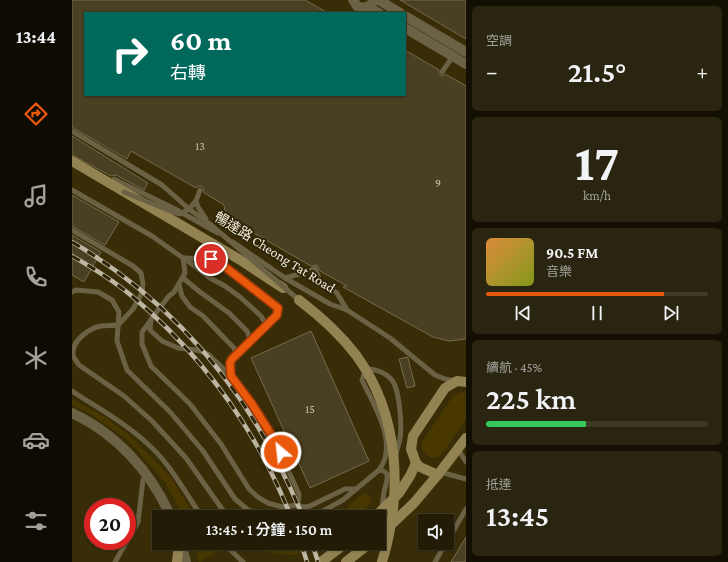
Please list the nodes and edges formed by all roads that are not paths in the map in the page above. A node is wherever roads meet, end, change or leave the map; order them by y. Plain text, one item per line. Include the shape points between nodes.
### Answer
1 (353, 0) edge
2 (379, 0) edge
3 (370, 4) edge
4 (378, 12) edge
5 (398, 12) edge
6 (406, 17) edge
7 (406, 29) edge
8 (466, 52) edge
9 (453, 56) junction
10 (466, 64) edge
11 (442, 72) dead end
12 (72, 131) edge
13 (72, 161) edge
14 (114, 179) dead end
15 (72, 190) edge
16 (200, 190) dead end
17 (124, 192) junction
18 (196, 201) junction
19 (189, 209) junction
20 (211, 225) junction
21 (72, 230) edge
22 (183, 258) junction
23 (183, 278) junction
24 (285, 278) junction
25 (178, 285) junction
26 (72, 292) edge
27 (299, 300) junction
28 (347, 310) junction
29 (151, 319) junction
30 (117, 325) junction
31 (265, 327) junction
32 (249, 343) junction
33 (235, 356) junction
34 (231, 376) junction
35 (461, 382) edge
36 (72, 391) edge
37 (72, 413) edge
38 (466, 438) edge
39 (458, 449) junction
40 (466, 462) edge
41 (416, 463) junction
42 (379, 470) junction
43 (439, 474) junction
44 (146, 475) junction
45 (388, 478) junction
46 (466, 478) edge
47 (356, 489) junction
48 (298, 504) junction
49 (382, 509) joint
50 (466, 509) edge
51 (168, 510) edge
52 (197, 510) edge
53 (223, 510) edge
54 (248, 510) edge
55 (324, 510) edge
56 (386, 529) edge
57 (454, 530) edge
58 (179, 550) edge
59 (182, 550) edge
60 (230, 550) edge
61 (337, 550) edge
62 (361, 550) edge
63 (442, 550) edge
64 (115, 562) edge
65 (177, 562) edge
66 (186, 562) edge
67 (243, 562) edge
68 (321, 562) edge
69 (346, 562) edge
70 (382, 562) edge
71 (435, 562) edge

1 - 3 street via 360,8
2 - 5 street
3 - 4 street
6 - 8 street
7 - 9 street
9 - 10 street
9 - 11 lane
12 - 19 lane via 162,185
13 - 17 street
14 - 24 lane, 暢達路 Cheong Tat Road via 200,222 244,248
15 - 22 lane via 165,244
16 - 18 lane
17 - 19 lane, bridge via 180,214
17 - 27 street, bridge via 242,261
18 - 19 lane
18 - 20 lane via 204,218
19 - 20 lane
20 - 27 lane, bridge
21 - 30 lane via 141,273 142,293 133,309
22 - 23 lane via 186,273
22 - 31 lane via 240,297 261,316
22 - 31 lane via 211,259 220,263 271,302 278,308 277,315
23 - 25 lane
23 - 32 lane via 229,313 247,331
24 - 28 lane, 暢達路 Cheong Tat Road via 330,304
24 - 28 lane via 315,268 320,281 337,293
25 - 29 lane
25 - 33 lane via 190,307 203,316 233,347
26 - 30 lane via 98,292 112,300 119,312
27 - 70 street, bridge via 321,317 356,355 376,390 389,426 393,444 395,488 393,514
28 - 35 lane, 暢達路 Cheong Tat Road via 390,338 435,375
29 - 34 lane via 150,330 162,341 178,348 208,354
29 - 48 lane via 142,332 142,344 151,366 190,404 221,444 249,489 268,503 282,507
30 - 53 lane via 100,326 90,330 75,344 73,354 76,360 79,365 124,396 152,421 186,458
30 - 54 lane via 117,341 127,370 171,413 203,451 235,499
31 - 32 lane
32 - 33 lane
33 - 34 lane via 230,363
34 - 48 lane via 274,439 299,494
35 - 41 street, 暢達路 Cheong Tat Road via 445,388 416,429 411,449
36 - 52 lane via 123,424 152,448 171,469
37 - 44 street via 112,437
38 - 39 street
39 - 40 lane
39 - 43 street
41 - 43 street
41 - 49 street via 400,493
42 - 45 lane via 384,471
42 - 45 lane via 387,453 386,438 380,416 362,380 370,369 380,370 393,380 400,408 400,438
42 - 47 lane
43 - 46 lane
43 - 56 street
44 - 51 street
44 - 64 lane via 143,480 138,522
45 - 49 lane
47 - 48 lane via 344,489 310,506
47 - 55 lane
50 - 57 lane
58 - 65 street
59 - 66 street
60 - 67 lane
61 - 68 street
62 - 69 street
63 - 71 lane

